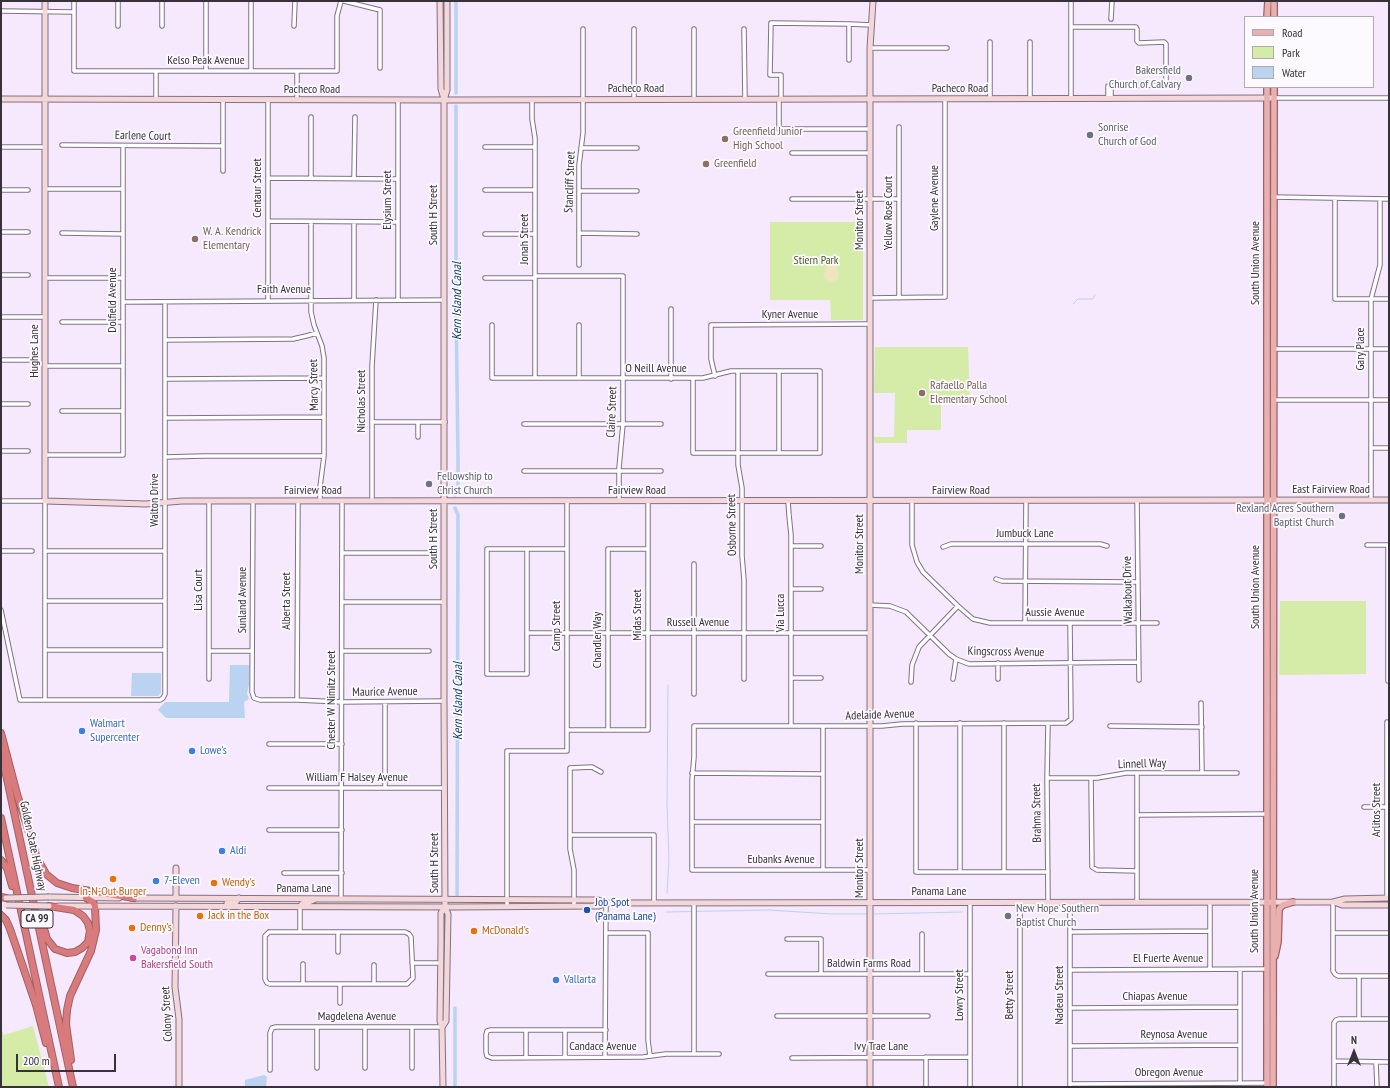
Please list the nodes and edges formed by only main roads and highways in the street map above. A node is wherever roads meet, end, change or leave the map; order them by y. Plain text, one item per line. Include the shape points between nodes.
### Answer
1 (1268, 1) edge
2 (1274, 1) edge
3 (1268, 16) edge
4 (1274, 16) edge
5 (1267, 88) edge
6 (1274, 88) edge
7 (1271, 98) junction
8 (1270, 196) junction
9 (1267, 310) junction
10 (1273, 350) junction
11 (1267, 404) junction
12 (1273, 446) junction
13 (1270, 500) junction
14 (1267, 658) junction
15 (1273, 687) junction
16 (1267, 695) junction
17 (1273, 729) junction
18 (1, 733) edge
19 (1, 751) edge
20 (1, 818) edge
21 (24, 858) junction
22 (1, 860) edge
23 (1266, 864) junction
24 (86, 898) road end
25 (134, 898) road end
26 (1266, 902) junction
27 (1273, 902) junction
28 (1293, 902) road end
29 (49, 906) road end
30 (1, 915) edge
31 (28, 943) junction
32 (1266, 944) junction
33 (1273, 948) junction
34 (1273, 960) junction
35 (1273, 977) junction
36 (1267, 1085) edge
37 (58, 1087) edge
38 (74, 1087) edge
39 (1273, 1087) edge

1 - 3 main road
2 - 4 main road
5 - 7 main road, South Union Avenue
6 - 7 main road, South Union Avenue
7 - 8 main road, South Union Avenue
7 - 8 main road, South Union Avenue via 1267,157
8 - 9 main road, South Union Avenue
8 - 10 main road, South Union Avenue via 1273,236
9 - 10 main road
9 - 11 main road, South Union Avenue
10 - 12 main road, South Union Avenue
11 - 12 main road via 1270,409
11 - 13 main road, South Union Avenue
12 - 13 main road, South Union Avenue
13 - 14 main road, South Union Avenue
13 - 15 main road, South Union Avenue
14 - 15 main road via 1270,662 1270,684
14 - 16 main road, South Union Avenue
15 - 17 main road, South Union Avenue
16 - 17 main road via 1270,700 1270,726
16 - 23 main road, South Union Avenue
17 - 27 main road, South Union Avenue
18 - 25 highway via 17,794 43,870 51,879 64,886
19 - 21 highway, Golden State Highway / CA 99
20 - 31 highway, Golden State Highway / CA 99
21 - 29 highway via 49,942 62,952 71,953 82,948 88,942 90,930 83,916 74,910
21 - 38 highway, Golden State Highway / CA 99
22 - 31 highway via 8,872
23 - 26 main road, South Union Avenue
23 - 27 main road via 1270,899
24 - 38 highway via 95,906 94,944 66,1010
26 - 32 main road, South Union Avenue
26 - 33 main road via 1270,909 1270,940
27 - 33 main road, South Union Avenue
28 - 34 main road via 1283,905 1279,910 1278,942
30 - 37 highway via 10,928 36,1005
31 - 37 highway, Golden State Highway / CA 99
32 - 35 main road via 1270,954 1270,974
32 - 36 main road, South Union Avenue
33 - 34 main road, South Union Avenue
34 - 35 main road, South Union Avenue
35 - 39 main road, South Union Avenue

